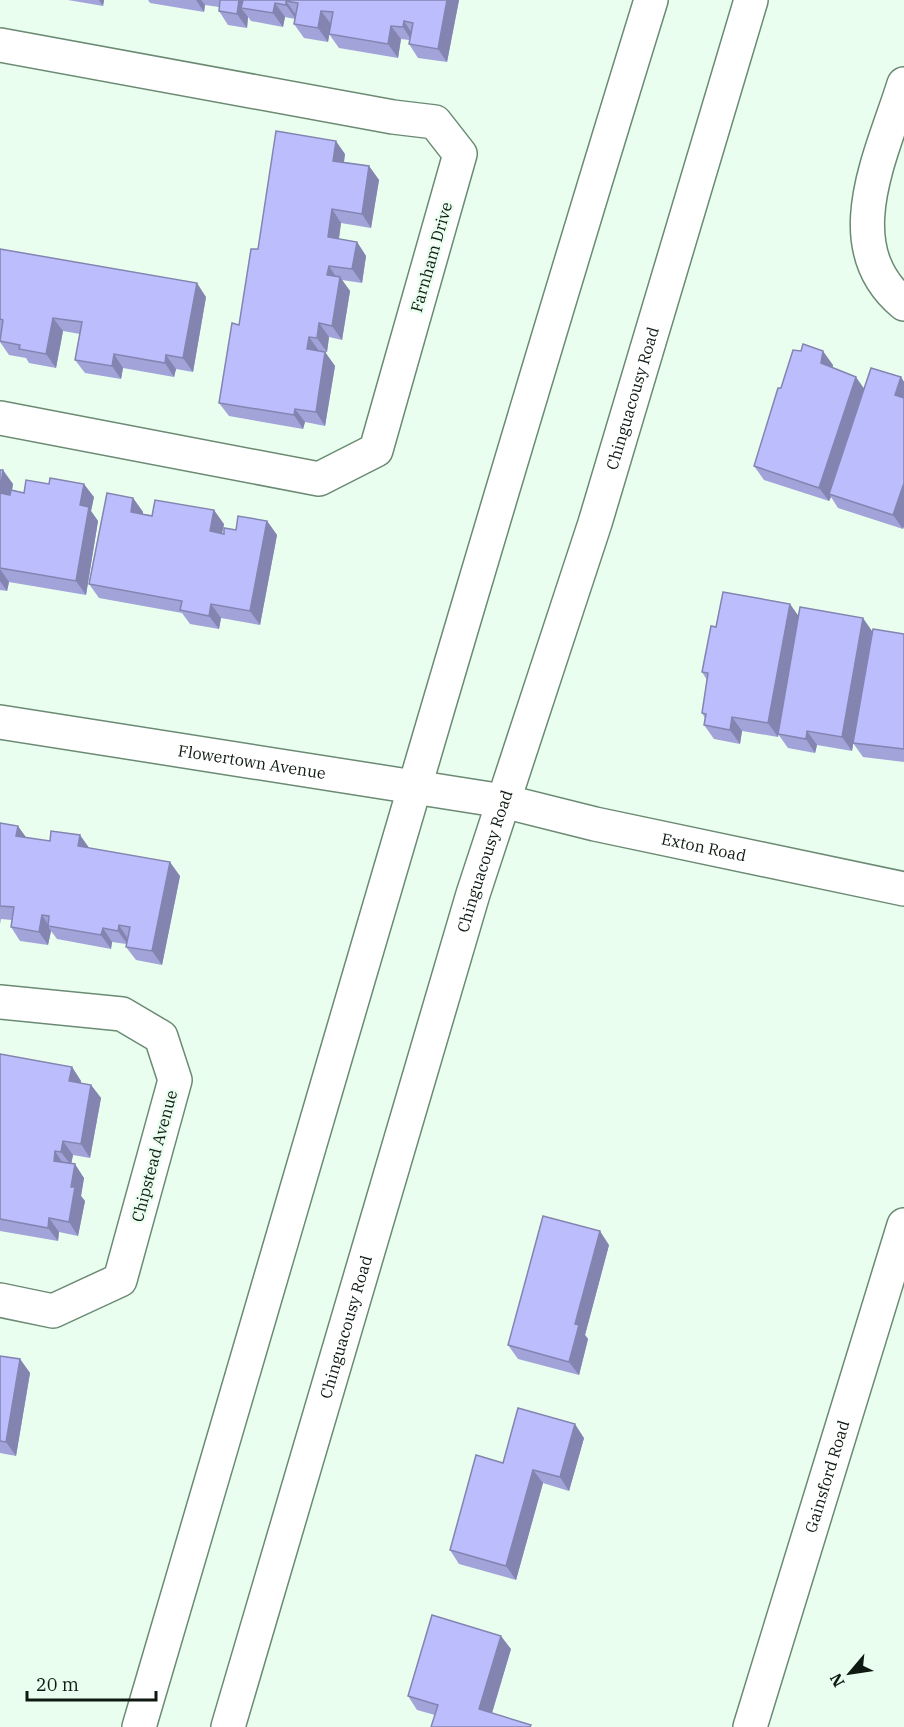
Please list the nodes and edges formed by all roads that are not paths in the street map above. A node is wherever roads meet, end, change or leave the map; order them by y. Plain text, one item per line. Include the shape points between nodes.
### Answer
1 (651, 0) edge
2 (751, 0) edge
3 (0, 45) edge
4 (904, 84) edge
5 (904, 304) edge
6 (0, 418) edge
7 (0, 722) edge
8 (417, 786) junction
9 (503, 801) junction
10 (904, 889) edge
11 (0, 1002) edge
12 (904, 1225) edge
13 (0, 1300) edge
14 (139, 1727) edge
15 (228, 1727) edge
16 (750, 1727) edge

1 - 8 main road via 529,394
2 - 9 main road, Chinguacousy Road via 595,523
3 - 6 main road, Farnham Drive via 435,122 460,154 376,450 319,478
4 - 5 main road via 866,207 867,243 879,276
7 - 8 main road, Flowertown Avenue
8 - 9 main road, Flowertown Avenue
8 - 14 main road
9 - 10 main road, Exton Road
9 - 15 main road, Chinguacousy Road
11 - 13 main road, Chipstead Avenue via 122,1014 161,1037 175,1080 120,1280 53,1311
12 - 16 main road, Gainsford Road

